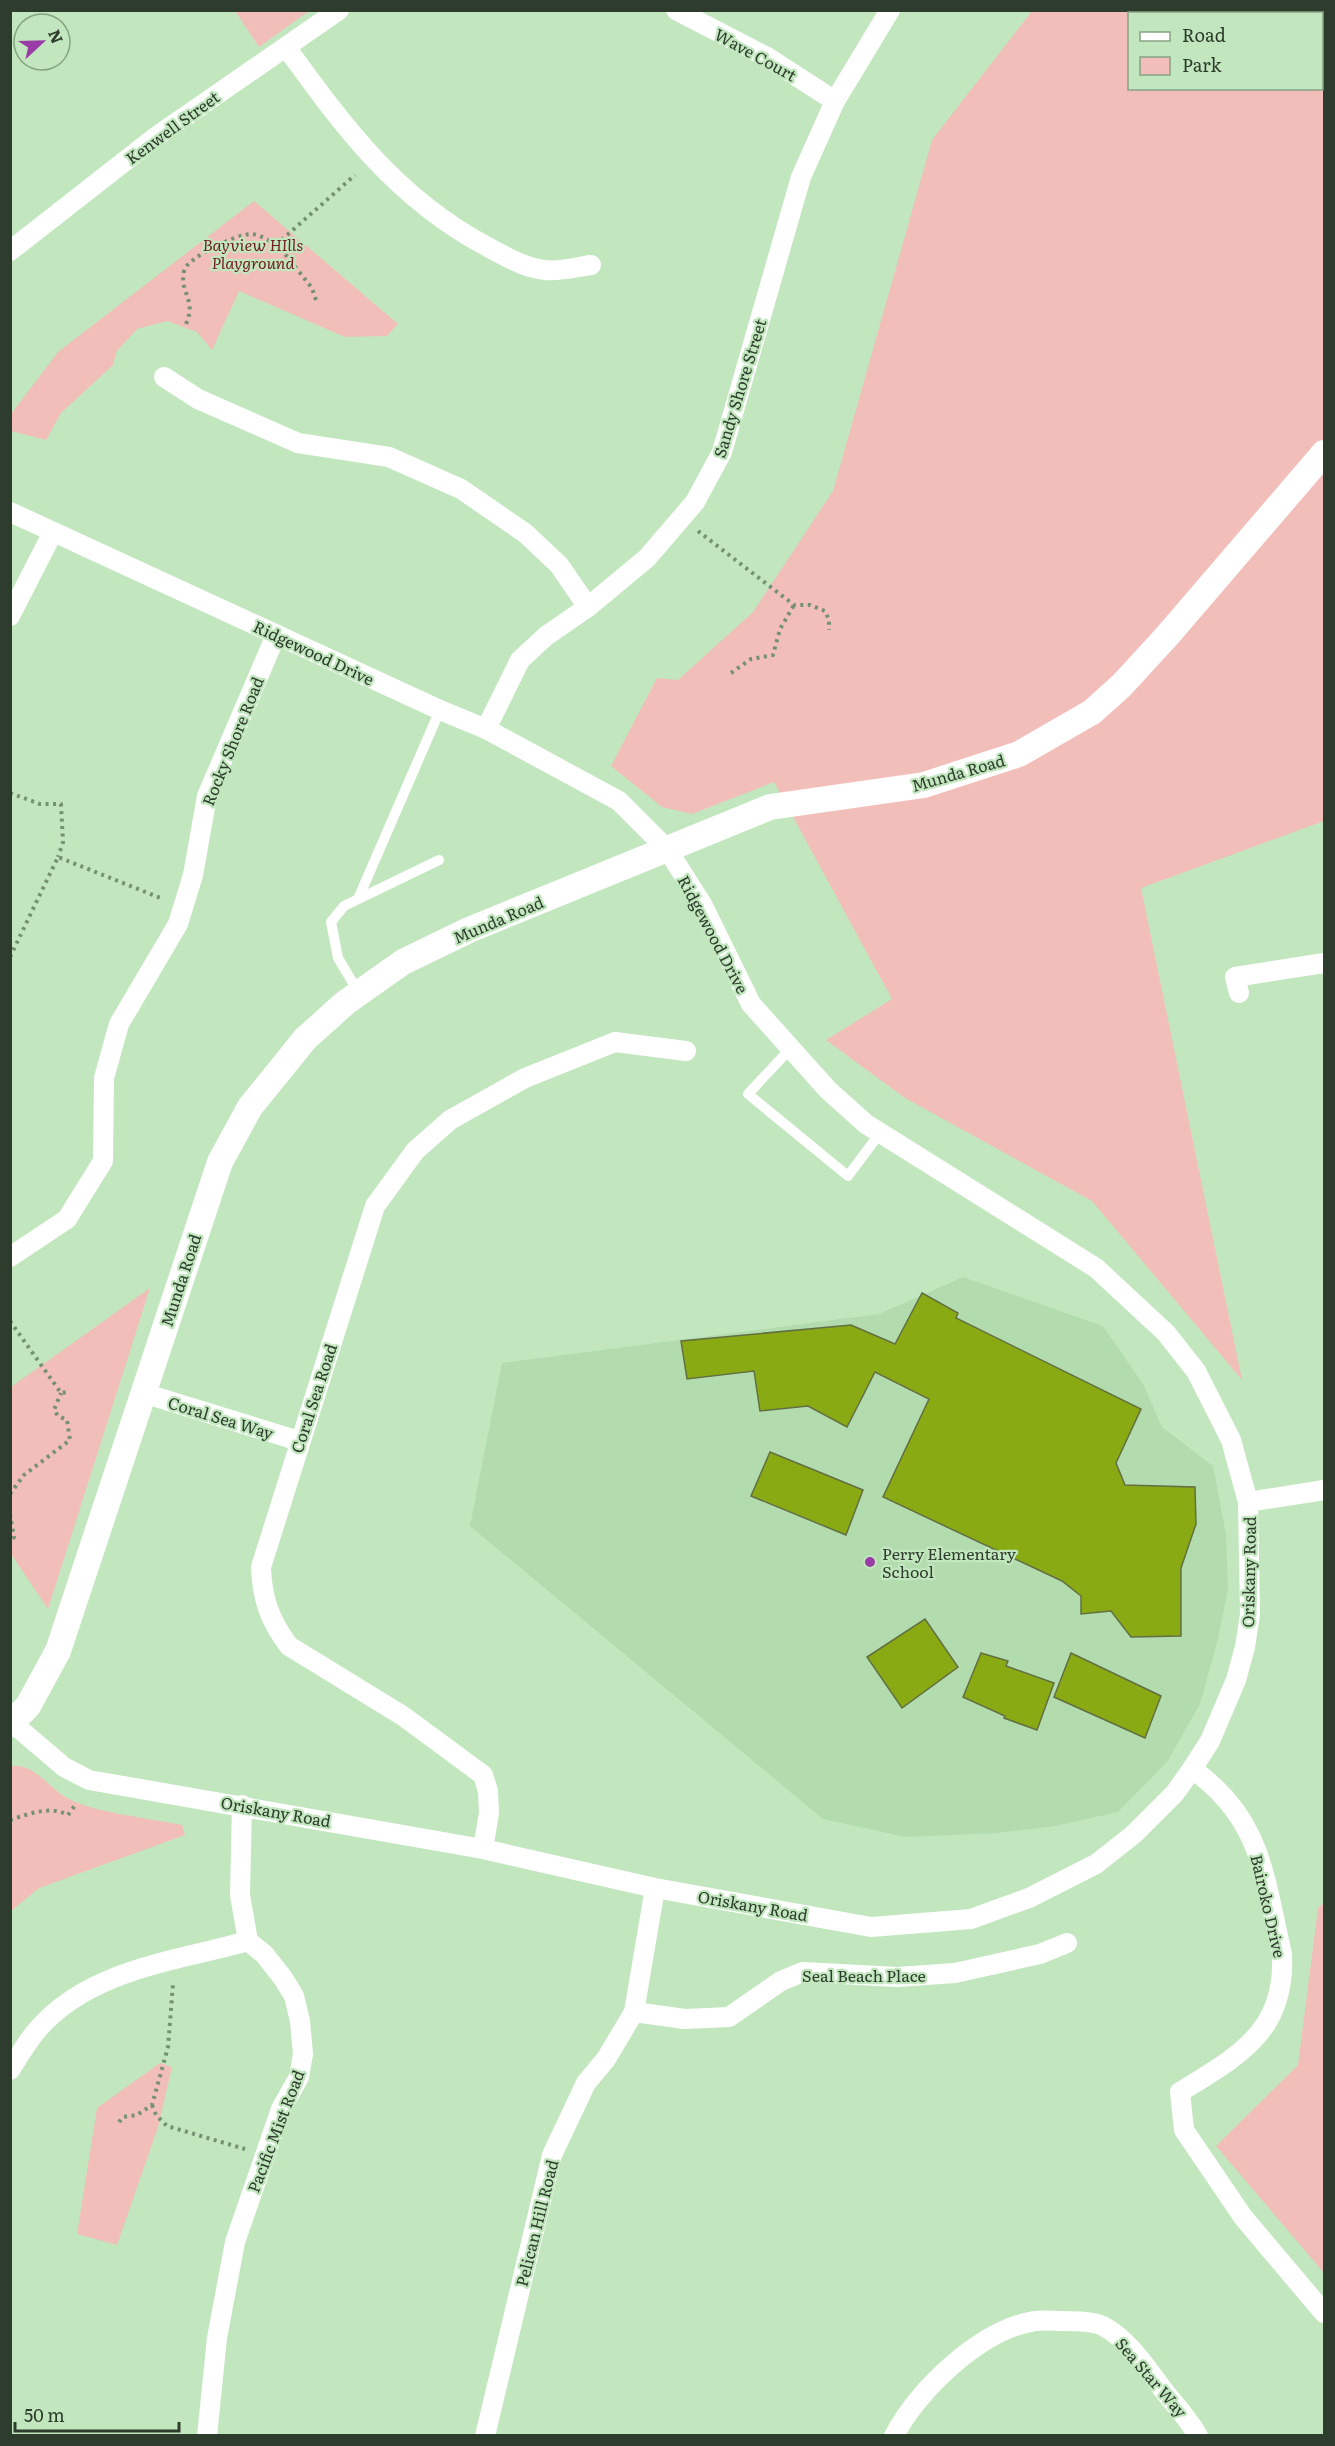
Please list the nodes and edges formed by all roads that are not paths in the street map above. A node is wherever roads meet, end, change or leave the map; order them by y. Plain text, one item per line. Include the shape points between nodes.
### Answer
1 (339, 10) edge
2 (675, 10) edge
3 (888, 13) edge
4 (286, 47) junction
5 (835, 101) junction
6 (10, 251) edge
7 (591, 265) dead end
8 (164, 377) dead end
9 (1324, 453) edge
10 (10, 512) edge
11 (53, 532) junction
12 (588, 607) junction
13 (10, 616) edge
14 (276, 635) junction
15 (440, 710) junction
16 (486, 729) junction
17 (667, 849) junction
18 (440, 860) dead end
19 (358, 899) junction
20 (1324, 963) edge
21 (359, 993) junction
22 (1239, 993) dead end
23 (790, 1049) junction
24 (686, 1051) dead end
25 (880, 1132) junction
26 (10, 1257) edge
27 (143, 1393) junction
28 (299, 1441) junction
29 (1324, 1490) edge
30 (1248, 1502) junction
31 (11, 1722) edge
32 (1192, 1769) junction
33 (242, 1805) junction
34 (483, 1849) junction
35 (655, 1888) junction
36 (248, 1941) junction
37 (1067, 1943) dead end
38 (634, 2012) junction
39 (10, 2070) edge
40 (1324, 2313) edge
41 (207, 2436) edge
42 (485, 2436) edge
43 (894, 2436) edge
44 (1198, 2436) edge

1 - 4 street, Kenwell Street
2 - 5 street, Wave Court via 767,57
3 - 5 street, Sandy Shore Street
4 - 6 street, Kenwell Street via 157,136
4 - 7 street via 340,122 396,182 442,220 519,263 546,271
5 - 12 street, Sandy Shore Street via 801,177 722,452 695,502 654,550
8 - 12 street via 198,399 298,444 388,457 461,489 534,541 559,565
9 - 17 street, Munda Road via 1167,636 1092,712 1019,754 924,785 770,807
10 - 11 street, Ridgewood Drive
11 - 13 street
11 - 14 street, Ridgewood Drive
12 - 16 street, Sandy Shore Street via 520,660
14 - 15 street, Ridgewood Drive
14 - 26 street, Rocky Shore Road via 207,796 193,875 178,924 119,1024 104,1078 103,1161 67,1219
15 - 16 street, Ridgewood Drive
15 - 19 lane
16 - 17 street, Ridgewood Drive via 619,801
17 - 21 street, Munda Road via 469,930 403,962
17 - 23 street, Ridgewood Drive via 702,904 751,1004
18 - 19 lane
19 - 21 lane via 344,906 331,922 338,958
20 - 22 street via 1235,977
21 - 27 street, Munda Road via 305,1039 250,1107 220,1162
23 - 25 street, Ridgewood Drive via 828,1090
23 - 25 lane via 748,1094 848,1176
24 - 28 street, Coral Sea Road via 615,1042 525,1078 450,1120 415,1151 375,1206
25 - 30 street, Ridgewood Drive via 1096,1268 1166,1333 1196,1371 1231,1440
27 - 28 street, Coral Sea Way
27 - 31 street, Munda Road via 58,1651 28,1706
28 - 34 street, Coral Sea Road via 261,1567 266,1608 289,1646 403,1716 483,1775 489,1813
29 - 30 street
30 - 32 street, Oriskany Road via 1250,1614 1245,1647 1224,1711
31 - 33 street, Oriskany Road via 64,1767 89,1780
32 - 35 street, Oriskany Road via 1155,1814 1096,1864 1029,1898 971,1919 871,1927
32 - 40 street, Bairoko Drive via 1233,1805 1253,1839 1283,1970 1275,2007 1256,2039 1235,2058 1180,2092 1184,2130 1243,2217
33 - 34 street, Oriskany Road
33 - 36 street via 240,1895
34 - 35 street, Oriskany Road
35 - 38 street, Pelican Hill Road
36 - 39 street via 134,1970 94,1986 66,2003 39,2028
36 - 41 street, Pacific Mist Road via 270,1962 294,1996 303,2054 299,2077 281,2109 235,2242 216,2338
37 - 38 street, Seal Beach Place via 1040,1954 955,1973 897,1977 802,1972 781,1981 729,2017 686,2019
38 - 42 street, Pelican Hill Road via 606,2059 586,2083 552,2155
43 - 44 street, Sea Star Way via 906,2412 960,2358 1010,2329 1035,2321 1070,2321 1102,2325 1120,2338 1187,2417

